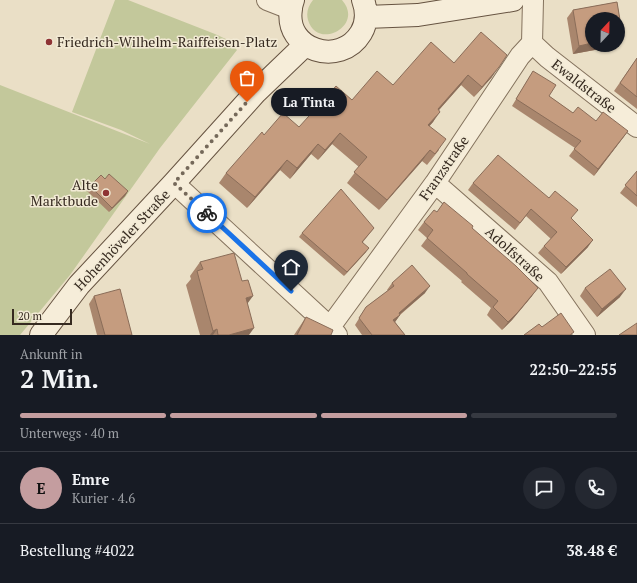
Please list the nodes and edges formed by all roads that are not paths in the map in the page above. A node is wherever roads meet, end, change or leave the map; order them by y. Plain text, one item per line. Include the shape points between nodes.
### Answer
1 (267, 0) edge
2 (513, 0) edge
3 (533, 0) edge
4 (292, 5) edge
5 (364, 9) edge
6 (532, 43) junction
7 (305, 45) junction
8 (637, 127) edge
9 (174, 183) junction
10 (435, 183) junction
11 (333, 331) edge
12 (41, 335) edge
13 (585, 335) edge

1 - 4 street
2 - 5 street via 418,15
3 - 6 street
4 - 7 street via 290,19 293,29
5 - 7 street via 363,29 349,46 339,51 327,52
6 - 8 street, Ewaldstraße
6 - 10 street, Franzstraße via 520,56
7 - 9 street, Hohenhöveler Straße via 256,92
9 - 11 street
9 - 12 street, Hohenhöveler Straße via 79,285
10 - 11 street, Franzstraße
10 - 13 street, Adolfstraße via 548,282

